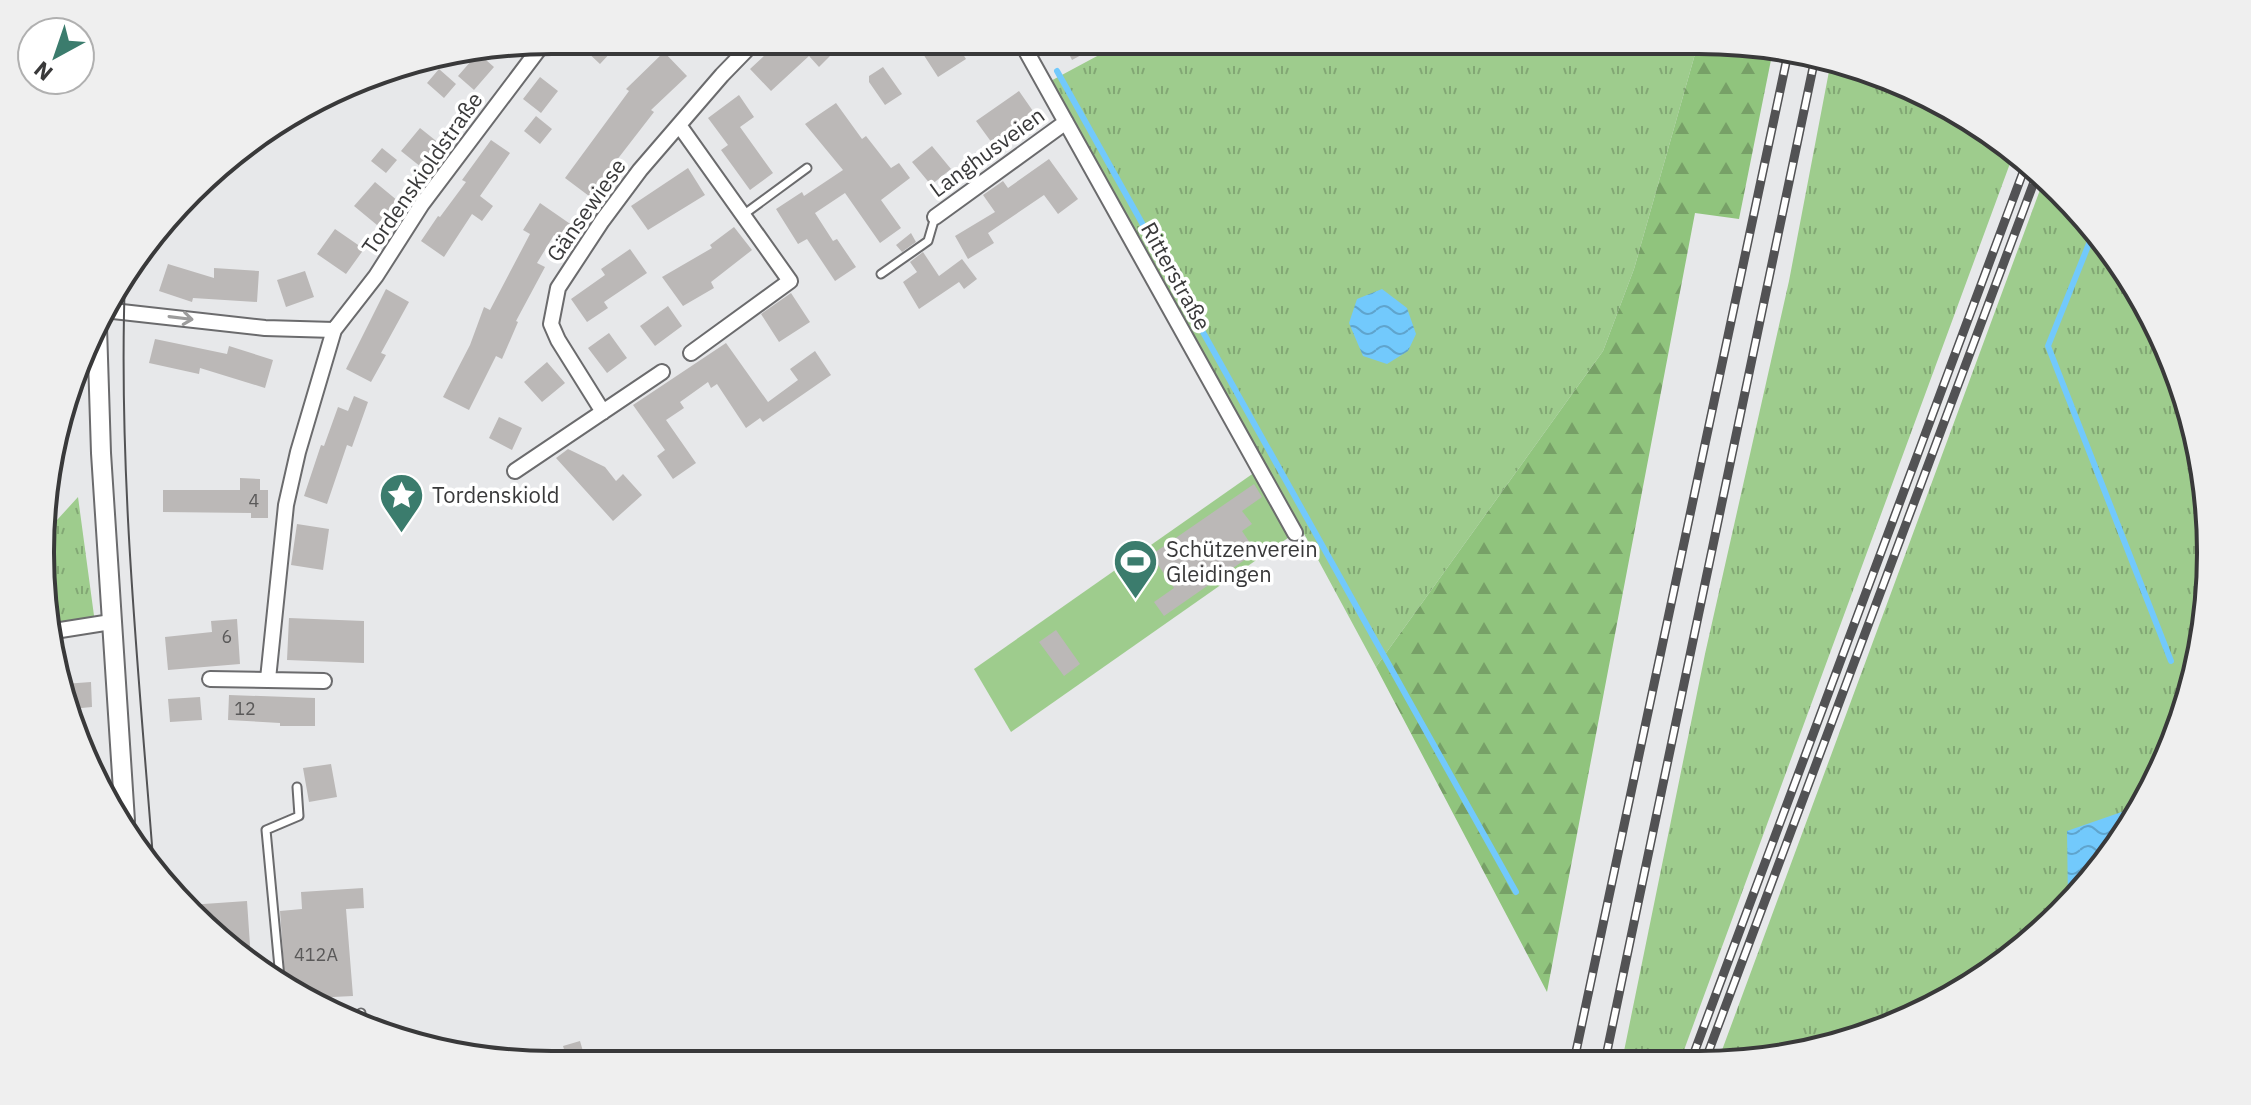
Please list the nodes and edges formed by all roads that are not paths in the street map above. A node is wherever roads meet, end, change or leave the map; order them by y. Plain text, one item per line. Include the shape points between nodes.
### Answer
1 (743, 54) edge
2 (1028, 54) edge
3 (535, 55) edge
4 (1066, 122) junction
5 (679, 125) junction
6 (807, 168) dead end
7 (743, 215) junction
8 (935, 217) joint
9 (881, 274) dead end
10 (116, 311) edge
11 (334, 330) junction
12 (98, 349) edge
13 (691, 353) dead end
14 (662, 372) dead end
15 (603, 412) junction
16 (515, 471) dead end
17 (1295, 533) dead end
18 (111, 622) junction
19 (60, 630) edge
20 (210, 679) dead end
21 (268, 679) junction
22 (324, 681) dead end
23 (297, 787) dead end
24 (124, 807) edge
25 (279, 969) edge

1 - 5 street, Gänsewiese
2 - 4 street, Ritterstraße
3 - 11 street, Tordenskioldstraße
4 - 8 street, Langhusveien
4 - 17 street, Ritterstraße
5 - 7 street
5 - 15 street, Gänsewiese via 602,221 558,288 551,324
6 - 7 lane
7 - 13 street via 790,281
8 - 9 lane via 928,241
10 -> 11 street
11 - 21 street, Tordenskioldstraße via 286,505
12 - 18 street
14 - 15 street
15 - 16 street
18 - 19 street
18 - 24 street
20 - 21 street
21 - 22 street
23 - 25 lane via 299,816 266,830

